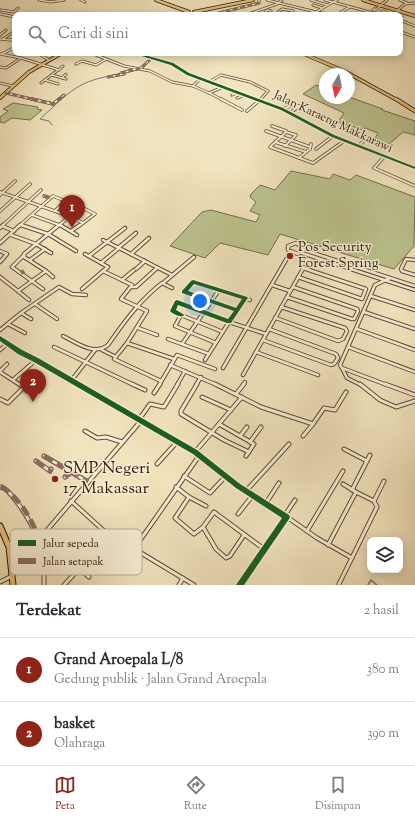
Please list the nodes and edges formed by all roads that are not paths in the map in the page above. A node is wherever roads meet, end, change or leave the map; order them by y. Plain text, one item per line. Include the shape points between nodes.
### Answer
1 (39, 0) edge
2 (64, 0) edge
3 (81, 0) edge
4 (156, 0) edge
5 (253, 0) edge
6 (259, 0) edge
7 (268, 0) edge
8 (282, 0) edge
9 (311, 0) edge
10 (321, 0) edge
11 (326, 0) edge
12 (337, 0) edge
13 (365, 0) edge
14 (387, 0) edge
15 (400, 0) edge
16 (85, 2) dead end
17 (293, 2) dead end
18 (317, 2) junction
19 (333, 2) junction
20 (415, 2) edge
21 (279, 3) junction
22 (408, 3) junction
23 (289, 4) junction
24 (303, 5) dead end
25 (313, 5) dead end
26 (328, 5) junction
27 (381, 5) junction
28 (8, 7) dead end
29 (297, 7) junction
30 (350, 7) junction
31 (18, 8) dead end
32 (302, 8) junction
33 (323, 8) junction
34 (376, 8) dead end
35 (0, 10) edge
36 (5, 10) junction
37 (297, 10) dead end
38 (398, 10) junction
39 (293, 11) dead end
40 (382, 11) dead end
41 (14, 12) joint
42 (189, 12) edge
43 (197, 12) edge
44 (222, 12) edge
45 (254, 12) edge
46 (279, 12) edge
47 (316, 12) joint
48 (341, 12) dead end
49 (370, 12) edge
50 (386, 12) edge
51 (12, 13) edge
52 (415, 13) edge
53 (0, 14) edge
54 (411, 15) junction
55 (8, 16) junction
56 (415, 16) edge
57 (12, 17) edge
58 (403, 20) edge
59 (415, 26) edge
60 (6, 30) dead end
61 (12, 33) edge
62 (403, 33) edge
63 (0, 35) edge
64 (415, 37) edge
65 (1, 39) edge
66 (12, 40) edge
67 (12, 49) edge
68 (1, 54) edge
69 (43, 56) edge
70 (56, 56) edge
71 (98, 56) edge
72 (145, 56) edge
73 (304, 56) edge
74 (309, 56) edge
75 (21, 58) junction
76 (153, 58) junction
77 (106, 59) junction
78 (49, 60) junction
79 (76, 64) dead end
80 (42, 65) junction
81 (63, 66) dead end
82 (0, 67) edge
83 (332, 68) edge
84 (59, 70) junction
85 (140, 70) junction
86 (121, 73) dead end
87 (66, 74) dead end
88 (52, 75) junction
89 (108, 77) dead end
90 (61, 78) junction
91 (66, 79) dead end
92 (200, 79) junction
93 (355, 79) edge
94 (45, 80) junction
95 (209, 82) junction
96 (0, 83) edge
97 (41, 83) dead end
98 (58, 84) dead end
99 (13, 86) junction
100 (193, 86) junction
101 (223, 87) junction
102 (238, 92) junction
103 (5, 93) junction
104 (209, 93) junction
105 (64, 95) dead end
106 (232, 95) dead end
107 (246, 95) junction
108 (387, 95) junction
109 (0, 98) edge
110 (237, 98) dead end
111 (260, 100) junction
112 (282, 109) junction
113 (242, 110) dead end
114 (247, 111) dead end
115 (290, 113) junction
116 (415, 113) edge
117 (272, 126) dead end
118 (266, 131) dead end
119 (286, 132) junction
120 (280, 136) junction
121 (333, 136) junction
122 (291, 140) junction
123 (365, 140) dead end
124 (344, 141) junction
125 (275, 142) junction
126 (285, 146) junction
127 (358, 146) junction
128 (316, 149) dead end
129 (306, 152) junction
130 (384, 157) junction
131 (299, 158) junction
132 (415, 168) edge
133 (16, 181) dead end
134 (30, 184) dead end
135 (415, 186) edge
136 (41, 190) dead end
137 (1, 193) edge
138 (44, 196) dead end
139 (16, 197) junction
140 (50, 198) junction
141 (29, 202) junction
142 (41, 206) junction
143 (0, 211) edge
144 (56, 211) junction
145 (32, 215) junction
146 (69, 216) junction
147 (83, 223) junction
148 (21, 225) junction
149 (60, 225) junction
150 (1, 227) edge
151 (125, 228) dead end
152 (14, 231) junction
153 (71, 232) junction
154 (136, 233) dead end
155 (48, 234) junction
156 (11, 235) junction
157 (77, 235) dead end
158 (150, 238) dead end
159 (103, 240) dead end
160 (108, 242) junction
161 (0, 244) edge
162 (36, 244) junction
163 (119, 248) junction
164 (45, 249) junction
165 (0, 251) edge
166 (76, 251) dead end
167 (303, 252) junction
168 (51, 253) dead end
169 (290, 253) junction
170 (85, 254) dead end
171 (131, 254) junction
172 (294, 254) junction
173 (314, 255) junction
174 (23, 256) junction
175 (89, 256) junction
176 (194, 257) dead end
177 (288, 258) junction
178 (30, 260) junction
179 (415, 260) edge
180 (0, 262) edge
181 (145, 262) junction
182 (101, 263) junction
183 (157, 268) junction
184 (46, 271) junction
185 (103, 271) junction
186 (172, 275) junction
187 (415, 275) edge
188 (0, 277) edge
189 (53, 277) dead end
190 (298, 277) junction
191 (390, 278) junction
192 (122, 280) junction
193 (385, 280) junction
194 (32, 281) junction
195 (163, 283) junction
196 (272, 285) junction
197 (415, 286) edge
198 (131, 287) junction
199 (293, 287) junction
200 (172, 288) dead end
201 (43, 289) dead end
202 (82, 289) dead end
203 (218, 290) junction
204 (415, 290) edge
205 (18, 291) junction
206 (290, 291) junction
207 (86, 295) dead end
208 (370, 296) junction
209 (287, 297) junction
210 (244, 298) junction
211 (29, 300) dead end
212 (250, 300) dead end
213 (211, 301) junction
214 (35, 304) junction
215 (136, 305) junction
216 (281, 307) junction
217 (237, 310) junction
218 (415, 310) edge
219 (204, 312) junction
220 (364, 312) junction
221 (21, 314) junction
222 (181, 315) junction
223 (276, 318) junction
224 (31, 319) dead end
225 (57, 319) dead end
226 (197, 322) junction
227 (229, 322) junction
228 (8, 324) junction
229 (138, 328) junction
230 (247, 328) junction
231 (269, 329) junction
232 (356, 329) junction
233 (415, 329) edge
234 (0, 330) edge
235 (190, 332) junction
236 (223, 332) junction
237 (25, 333) dead end
238 (266, 334) junction
239 (157, 335) dead end
240 (63, 336) dead end
241 (0, 338) edge
242 (168, 339) dead end
243 (263, 340) junction
244 (128, 343) junction
245 (216, 343) junction
246 (7, 344) junction
247 (182, 344) junction
248 (54, 347) dead end
249 (348, 347) junction
250 (0, 350) edge
251 (95, 350) junction
252 (102, 350) junction
253 (415, 350) edge
254 (256, 352) junction
255 (208, 354) junction
256 (116, 358) junction
257 (174, 359) junction
258 (36, 360) junction
259 (205, 360) dead end
260 (85, 362) junction
261 (7, 364) dead end
262 (170, 365) junction
263 (223, 368) dead end
264 (342, 368) junction
265 (215, 369) dead end
266 (0, 371) edge
267 (185, 371) junction
268 (415, 372) edge
269 (243, 375) dead end
270 (318, 376) dead end
271 (201, 377) junction
272 (14, 379) junction
273 (70, 381) junction
274 (161, 381) junction
275 (245, 382) dead end
276 (145, 390) dead end
277 (346, 392) dead end
278 (154, 393) dead end
279 (236, 394) junction
280 (415, 395) edge
281 (202, 397) dead end
282 (242, 397) junction
283 (0, 399) edge
284 (415, 401) edge
285 (230, 410) junction
286 (139, 421) junction
287 (219, 424) junction
288 (313, 424) junction
289 (247, 427) dead end
290 (261, 428) dead end
291 (85, 431) dead end
292 (212, 433) junction
293 (240, 436) junction
294 (303, 436) dead end
295 (122, 442) junction
296 (177, 442) junction
297 (250, 442) junction
298 (289, 444) dead end
299 (344, 449) dead end
300 (195, 452) junction
301 (249, 452) junction
302 (370, 455) dead end
303 (44, 456) dead end
304 (199, 456) junction
305 (246, 456) dead end
306 (36, 461) dead end
307 (367, 461) junction
308 (157, 464) dead end
309 (51, 469) dead end
310 (343, 471) dead end
311 (72, 472) junction
312 (184, 476) junction
313 (65, 477) dead end
314 (225, 477) junction
315 (384, 481) dead end
316 (88, 482) junction
317 (279, 483) dead end
318 (343, 484) dead end
319 (0, 487) edge
320 (176, 487) junction
321 (352, 490) junction
322 (246, 491) junction
323 (356, 492) junction
324 (253, 495) junction
325 (190, 497) junction
326 (295, 500) dead end
327 (71, 501) junction
328 (374, 501) junction
329 (266, 503) junction
330 (206, 506) dead end
331 (238, 514) dead end
332 (286, 516) junction
333 (0, 526) edge
334 (203, 527) junction
335 (36, 529) edge
336 (47, 529) edge
337 (101, 529) edge
338 (307, 531) junction
339 (244, 535) junction
340 (142, 537) edge
341 (328, 544) junction
342 (264, 549) junction
343 (142, 554) edge
344 (10, 558) edge
345 (352, 558) junction
346 (73, 575) edge
347 (86, 575) edge
348 (13, 576) joint
349 (89, 577) dead end
350 (183, 578) junction
351 (0, 582) edge
352 (339, 584) edge
353 (13, 585) edge
354 (64, 585) edge
355 (178, 585) edge
356 (194, 585) edge
357 (240, 585) edge

1 - 2 street
3 - 16 street
4 - 42 main road
5 - 43 main road
6 - 44 street via 259,3
7 - 21 street
8 - 21 street
9 - 18 street
10 - 18 street
11 - 19 street
12 - 19 street
13 - 27 main road
14 - 27 street
15 - 22 street
17 - 23 street
18 - 26 street
19 - 26 street
19 - 30 street
20 - 22 street
21 - 23 street
21 - 45 street
22 - 38 street
23 - 29 street
24 - 29 street
25 - 33 street
26 - 33 street
27 - 34 street
27 - 38 main road
28 - 36 street
29 - 32 street
30 - 48 street
30 - 49 street
31 - 41 street
32 - 37 street
32 - 47 street
33 - 47 street
35 - 36 street
36 - 41 street
38 - 54 main road
39 - 46 street via 282,9
40 - 50 street
51 - 55 street
52 - 54 street
53 - 55 street
54 - 56 main road
55 - 57 street
58 - 59 street
60 - 63 street
61 - 65 street
62 - 64 street
65 - 66 street
67 - 68 street
68 - 75 street
69 - 78 street
70 - 78 main road
71 - 77 street
72 - 76 street, Jalan Karaeng Makkarawi
73 - 83 main road
74 - 108 main road via 334,66
75 - 80 street
75 - 82 street via 6,68
76 - 85 street
76 - 92 street, Jalan Karaeng Makkarawi via 172,64
77 - 79 street via 96,65 82,61
77 - 85 street
78 - 80 main road
80 - 84 street
80 - 99 main road
81 - 84 street
84 - 88 street
85 - 86 street
85 - 89 street
85 - 100 street via 154,72 172,82
87 - 90 street
88 - 90 street
88 - 94 street
90 - 91 street
92 - 95 street, Jalan Karaeng Makkarawi
92 - 100 street
93 - 108 main road
94 - 97 street
94 - 98 street
95 - 101 street, Jalan Karaeng Makkarawi
95 - 111 street via 221,75 250,82 268,91
96 - 99 street
99 - 103 main road
100 - 104 street
101 - 102 street, Jalan Karaeng Makkarawi
101 - 104 street
102 - 106 street
102 - 107 street, Jalan Karaeng Makkarawi
103 - 105 street via 53,104
103 - 109 main road
104 - 113 street
107 - 110 street
107 - 111 street, Jalan Karaeng Makkarawi
108 - 116 main road
111 - 112 street, Jalan Karaeng Makkarawi
111 - 114 street
112 - 115 street, Jalan Karaeng Makkarawi
112 - 115 street via 293,105 299,106
115 - 121 street, Jalan Karaeng Makkarawi
117 - 119 street
118 - 120 street
119 - 120 street
119 - 122 street via 296,135
120 - 122 street
120 - 125 street
121 - 124 street, Jalan Karaeng Makkarawi
121 - 128 street
122 - 126 street
122 - 129 street via 311,145 310,150
123 - 127 street
124 - 127 street, Jalan Karaeng Makkarawi
124 - 131 street via 314,163
125 - 126 street
125 - 131 street via 271,148
126 - 129 street
127 - 130 street, Jalan Karaeng Makkarawi
129 - 131 street
130 - 132 street, Jalan Karaeng Makkarawi
130 - 135 street via 374,168
133 - 137 street
134 - 139 street
136 - 141 street
137 - 139 street
138 - 140 street
139 - 141 street
139 - 143 street
140 - 142 street
140 - 144 street via 65,200
141 - 142 street
141 - 150 street
142 - 144 street
142 - 145 street
144 - 146 street
145 - 148 street
145 - 149 street
146 - 147 street
146 - 147 street via 81,207 95,214
146 - 149 street
147 - 153 street
148 - 152 street
148 - 155 street
149 - 153 street
149 - 155 street
150 - 152 street
151 - 160 street
152 - 156 street
153 - 157 street
154 - 163 street
155 - 162 street
155 - 166 street
156 - 161 street
156 - 162 street
158 - 171 street
159 - 160 street
160 - 163 street
160 - 175 street
162 - 164 street
162 - 174 street
163 - 171 street
163 - 182 street
164 - 168 street
164 - 178 street
165 - 180 street via 7,254
167 - 169 street via 301,246 293,244 287,247
167 - 172 street
167 - 173 street
169 - 172 street
169 - 177 street
170 - 175 street
171 - 181 street
172 - 177 street
173 - 191 street
173 - 193 street
174 - 178 street
174 - 194 street via 12,266
175 - 182 street
176 - 186 street
177 - 196 street
178 - 184 street
179 - 187 street via 406,258 401,269
181 - 183 street
181 - 192 street
182 - 185 street via 108,267
183 - 186 street
183 - 198 street via 136,287
184 - 189 street
184 - 194 street
185 - 192 street
185 - 202 street
186 - 195 street
188 - 205 street
190 - 190 street via 362,299 366,289 304,267
190 - 199 street
191 - 193 street
191 - 197 street
192 - 198 street via 131,284
193 - 204 street
193 - 208 street via 375,285
194 - 201 street
194 - 205 street
195 - 200 street
195 - 215 street
196 - 206 street
196 - 230 street
198 - 215 street via 121,299
199 - 206 street
199 - 209 street via 358,311 352,319
203 - 210 street
203 - 213 street
203 - 213 street via 193,282 184,292
205 - 211 street
206 - 209 street
207 - 214 street via 72,294 59,287
208 - 218 street
208 - 220 street
209 - 216 street
210 - 212 street
210 - 217 street
213 - 217 street
213 - 219 street
214 - 221 street
214 - 225 street
215 - 229 street via 147,311
215 - 252 street
216 - 223 street
216 - 223 street via 345,328 347,331 343,339 338,341
217 - 227 street
219 - 222 street via 177,302 173,311
219 - 226 street
219 - 227 street
220 - 232 street
220 - 233 street
221 - 224 street
221 - 228 street
222 - 226 street
222 - 235 street via 174,327
223 - 231 street
226 - 235 street
226 - 236 street
227 - 230 street
227 - 236 street
228 - 234 street
228 - 237 street
229 - 239 street
229 - 244 street
230 - 238 street
230 - 263 street
231 - 238 street
231 - 243 street via 336,354 338,358 331,365
232 - 249 street
232 - 253 street
235 - 245 street
235 - 247 street
236 - 245 street
238 - 243 street
240 - 251 street
241 - 246 street
242 - 247 street
243 - 254 street
244 - 256 street
244 - 257 street
245 - 255 street
246 - 250 street
246 - 258 street
247 - 255 street
248 - 260 street
249 - 264 street via 340,363
249 - 268 street
251 - 252 street
251 - 260 street
252 - 256 street
254 - 269 street
254 - 270 street
255 - 259 street
256 - 274 street via 114,360
257 - 262 street
257 - 265 street via 180,354
258 - 272 street
258 - 273 street
260 - 273 street
260 - 276 street
261 - 266 street
262 - 267 street
262 - 274 street
264 - 280 street
264 - 284 street via 347,378 360,384 380,400 396,407
266 - 272 street
267 - 271 street
267 - 286 street via 164,407 150,404
271 - 279 street
271 - 292 street via 181,414
272 - 283 street via 24,388 6,404
273 - 286 street
274 - 278 street
275 - 279 street
277 - 288 street via 335,410 324,408
279 - 282 street
281 - 285 street
282 - 285 street
282 - 288 street
285 - 287 street
286 - 295 street
286 - 296 street
287 - 292 street
287 - 293 street
288 - 294 street
289 - 293 street
290 - 297 street
291 - 295 street via 97,438 106,437
292 - 300 street
292 - 301 street
293 - 297 street
295 - 316 street
296 - 300 street
296 - 308 street
297 - 301 street via 254,445
298 - 322 street
299 - 307 street
300 - 304 street
301 - 305 street
302 - 307 street
303 - 311 street
304 - 312 street
304 - 314 street
306 - 309 street via 50,471
307 - 321 street
310 - 338 street
311 - 313 street
311 - 316 street
312 - 314 street via 210,493
312 - 320 street
314 - 322 street
315 - 328 street
316 - 327 street
317 - 329 street
318 - 321 street
319 - 335 street via 9,492 22,507
320 - 325 street
320 - 340 street
321 - 323 street
322 - 324 street
323 - 328 street
323 - 341 street
324 - 329 street
324 - 331 street
325 - 330 street
325 - 334 street via 176,515 176,520 195,534
326 - 332 street
327 - 336 street
327 - 337 street
328 - 345 street via 378,507
329 - 332 street
332 - 338 street
332 - 342 street
333 - 344 main road via 4,532
334 - 339 street via 214,512
334 - 339 street via 216,549 226,558
338 - 341 street
339 - 342 street
341 - 345 street
342 - 357 street
343 - 350 street
345 - 352 street
346 - 354 street
347 - 349 street
348 - 351 street
348 - 353 main road
350 - 355 street
350 - 356 street

